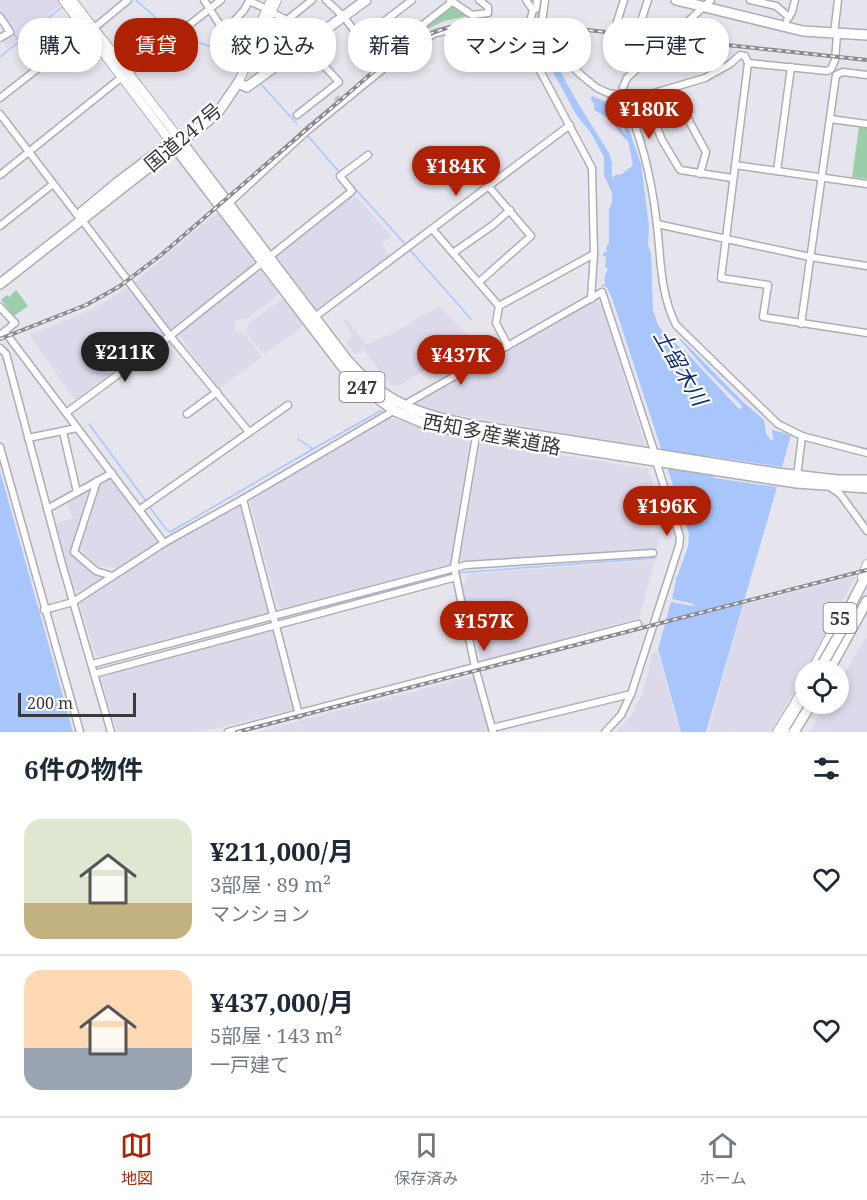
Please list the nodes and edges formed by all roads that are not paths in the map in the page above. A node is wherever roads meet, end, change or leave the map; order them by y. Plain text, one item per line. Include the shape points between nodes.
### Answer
1 (63, 0) edge
2 (72, 0) edge
3 (128, 0) edge
4 (204, 0) edge
5 (221, 0) edge
6 (271, 0) edge
7 (277, 0) edge
8 (312, 0) edge
9 (326, 0) edge
10 (366, 0) edge
11 (412, 0) edge
12 (478, 0) edge
13 (526, 0) edge
14 (537, 0) edge
15 (545, 0) edge
16 (624, 0) edge
17 (648, 0) edge
18 (676, 0) edge
19 (750, 0) edge
20 (795, 0) edge
21 (838, 0) edge
22 (250, 1) edge
23 (451, 1) edge
24 (707, 4) edge
25 (210, 9) junction
26 (532, 10) junction
27 (269, 11) junction
28 (0, 17) edge
29 (344, 17) junction
30 (79, 18) edge
31 (82, 18) edge
32 (216, 18) edge
33 (236, 18) edge
34 (530, 18) edge
35 (618, 18) edge
36 (642, 18) edge
37 (102, 20) edge
38 (348, 22) edge
39 (787, 22) junction
40 (336, 23) edge
41 (444, 31) edge
42 (835, 35) junction
43 (867, 35) edge
44 (0, 38) edge
45 (102, 46) edge
46 (748, 63) junction
47 (791, 67) junction
48 (34, 72) edge
49 (268, 72) edge
50 (330, 72) edge
51 (541, 72) edge
52 (125, 75) junction
53 (867, 75) edge
54 (235, 83) junction
55 (671, 88) junction
56 (331, 90) junction
57 (623, 96) junction
58 (644, 96) junction
59 (336, 97) tunnel mouth
60 (0, 98) edge
61 (0, 114) edge
62 (297, 115) dead end
63 (830, 119) junction
64 (867, 124) edge
65 (570, 125) junction
66 (176, 142) junction
67 (29, 152) junction
68 (368, 155) dead end
69 (735, 165) junction
70 (777, 171) junction
71 (700, 174) junction
72 (0, 175) edge
73 (732, 178) junction
74 (822, 178) junction
75 (53, 184) junction
76 (867, 184) edge
77 (489, 187) junction
78 (229, 203) junction
79 (510, 210) junction
80 (80, 218) junction
81 (657, 224) junction
82 (0, 226) edge
83 (433, 230) junction
84 (724, 239) junction
85 (453, 253) junction
86 (594, 254) junction
87 (810, 257) junction
88 (266, 259) junction
89 (867, 266) edge
90 (0, 277) edge
91 (479, 282) junction
92 (0, 284) edge
93 (591, 299) junction
94 (499, 306) junction
95 (0, 307) edge
96 (312, 320) junction
97 (801, 324) junction
98 (2, 333) edge
99 (867, 333) edge
100 (170, 336) junction
101 (508, 346) junction
102 (0, 348) edge
103 (217, 392) junction
104 (288, 405) dead end
105 (399, 408) junction
106 (66, 413) junction
107 (187, 414) dead end
108 (77, 428) junction
109 (476, 430) junction
110 (63, 432) junction
111 (249, 432) junction
112 (802, 436) junction
113 (28, 438) junction
114 (0, 447) edge
115 (867, 453) edge
116 (657, 458) junction
117 (112, 473) junction
118 (797, 479) junction
119 (867, 480) edge
120 (97, 481) junction
121 (862, 487) edge
122 (77, 492) junction
123 (243, 499) junction
124 (847, 502) junction
125 (47, 509) junction
126 (139, 510) junction
127 (864, 522) edge
128 (867, 531) edge
129 (164, 543) junction
130 (653, 553) dead end
131 (867, 564) edge
132 (454, 567) junction
133 (112, 576) junction
134 (456, 578) junction
135 (867, 578) edge
136 (867, 591) edge
137 (867, 601) edge
138 (73, 602) junction
139 (44, 610) junction
140 (274, 617) junction
141 (638, 624) dead end
142 (276, 627) junction
143 (839, 644) junction
144 (817, 660) edge
145 (826, 660) edge
146 (828, 660) edge
147 (834, 660) edge
148 (92, 664) junction
149 (476, 667) junction
150 (94, 674) junction
151 (631, 694) junction
152 (795, 702) edge
153 (795, 712) edge
154 (800, 714) edge
155 (805, 714) edge
156 (807, 714) edge
157 (299, 715) junction
158 (492, 730) edge
159 (80, 732) edge
160 (111, 732) edge
161 (228, 732) edge
162 (605, 732) edge
163 (777, 732) edge
164 (783, 732) edge
165 (789, 732) edge
166 (794, 732) edge
167 (800, 732) edge

1 - 30 main road
2 - 31 main road
3 - 37 street
4 - 25 street
5 - 25 street
6 - 27 main road
7 - 27 main road
8 - 27 street via 287,20
9 - 29 street
10 - 29 highway
11 - 23 street via 386,20 402,41
12 - 23 street via 488,7 488,13 472,15
13 - 26 street
14 - 26 street via 536,9
15 - 57 street via 544,39 597,88
16 - 35 street
17 - 36 street
18 - 24 highway
19 - 39 street via 776,6
20 - 39 street
21 - 42 street
22 - 27 street
22 - 33 street
24 - 39 highway
24 - 57 street via 627,78
25 - 32 street
25 - 52 street
26 - 34 street
27 - 54 main road
28 - 44 street via 10,32
29 - 38 street
29 - 40 highway
39 - 42 highway via 803,31
41 - 78 street via 409,48 307,131
42 - 43 highway
42 - 47 street via 831,69
45 - 52 main road
46 - 47 street
46 - 55 street via 740,54 711,75
46 - 69 street
47 - 70 street
48 - 60 street
49 - 54 highway via 247,87
50 - 56 street via 339,82
51 - 65 street
52 - 66 main road
52 - 67 street
53 - 63 street via 836,75
54 - 66 highway, 国道247号 via 219,111
55 - 58 street
55 - 71 street via 706,152
56 - 59 street
56 - 62 street
57 - 58 street
57 - 81 street via 645,156
58 - 71 street via 677,166
61 - 67 street
63 - 64 street
63 - 74 street
65 - 77 street
65 - 86 street via 592,168
66 - 78 highway, 西知多産業道路 / 247
66 - 80 highway, 国道247号
66 - 88 highway, 西知多産業道路 / 247
67 - 72 street
67 - 75 street
68 - 88 street via 340,176 352,190
69 - 70 street
69 - 73 street
70 - 74 street
71 - 73 street
73 - 84 street
74 - 76 street
74 - 87 street
75 - 80 street
75 - 82 street
77 - 79 street
77 - 83 street
78 - 88 highway, 西知多産業道路 / 247
79 - 85 street
79 - 91 street via 531,236
80 - 90 highway, 国道247号
80 - 92 highway, 国道247号
80 - 100 street
81 - 84 street
81 - 112 street via 663,291 676,325 762,410 778,424
83 - 85 street
83 - 96 street
84 - 87 street
84 - 97 street via 721,278 768,285 763,318
85 - 91 street
86 - 93 street
86 - 94 street
87 - 89 street
87 - 97 street
88 - 96 highway, 西知多産業道路 / 247
88 - 100 street
91 - 94 street
93 - 101 street
93 - 116 street via 602,292
94 - 101 street via 496,323
95 - 98 street via 15,323
96 - 105 highway, 西知多産業道路 / 247 via 362,378
97 - 99 street
98 - 106 street
100 - 103 street
100 - 106 street
101 - 105 street
102 - 113 street via 6,354
103 - 107 street
103 - 111 street
104 - 111 street
105 - 109 highway, 西知多産業道路 / 247
105 - 123 street
106 - 108 street
108 - 110 street
108 - 117 street
109 - 116 highway, 西知多産業道路 / 247
109 - 132 street
110 - 113 street
110 - 122 street
111 - 126 street
112 - 115 street
112 - 118 street
113 - 125 street
114 - 139 street
116 - 118 highway, 西知多産業道路 / 247
116 - 151 street via 680,537
117 - 120 street
117 - 126 street
118 - 119 highway, 西知多産業道路 / 247
118 - 121 highway, 西知多産業道路 / 247
118 - 124 street via 834,488
120 - 122 street
120 - 133 street via 74,552 96,571
121 - 124 street via 848,492
122 - 125 street
123 - 129 street
123 - 140 street
124 - 127 street
125 - 138 street
126 - 129 street
127 - 128 street
129 - 133 street
130 - 132 street
131 - 144 main road, 55
132 - 134 street
132 - 140 street
133 - 138 street
134 - 142 street
134 - 149 street
135 - 143 main road, 55 via 848,614
135 - 145 highway, bridge
136 - 143 highway
137 - 143 highway
138 - 139 street
138 - 148 street
139 - 159 street
140 - 142 street
140 - 148 street
141 - 149 street
142 - 150 street
142 - 157 street
143 - 146 highway
143 - 147 highway
148 - 150 street
149 - 157 street
149 - 158 street
150 - 160 street
151 - 158 street
151 - 162 street via 621,715
152 - 163 main road
153 - 164 highway
154 - 165 highway, bridge
155 - 166 highway, bridge
156 - 167 main road
157 - 161 street

